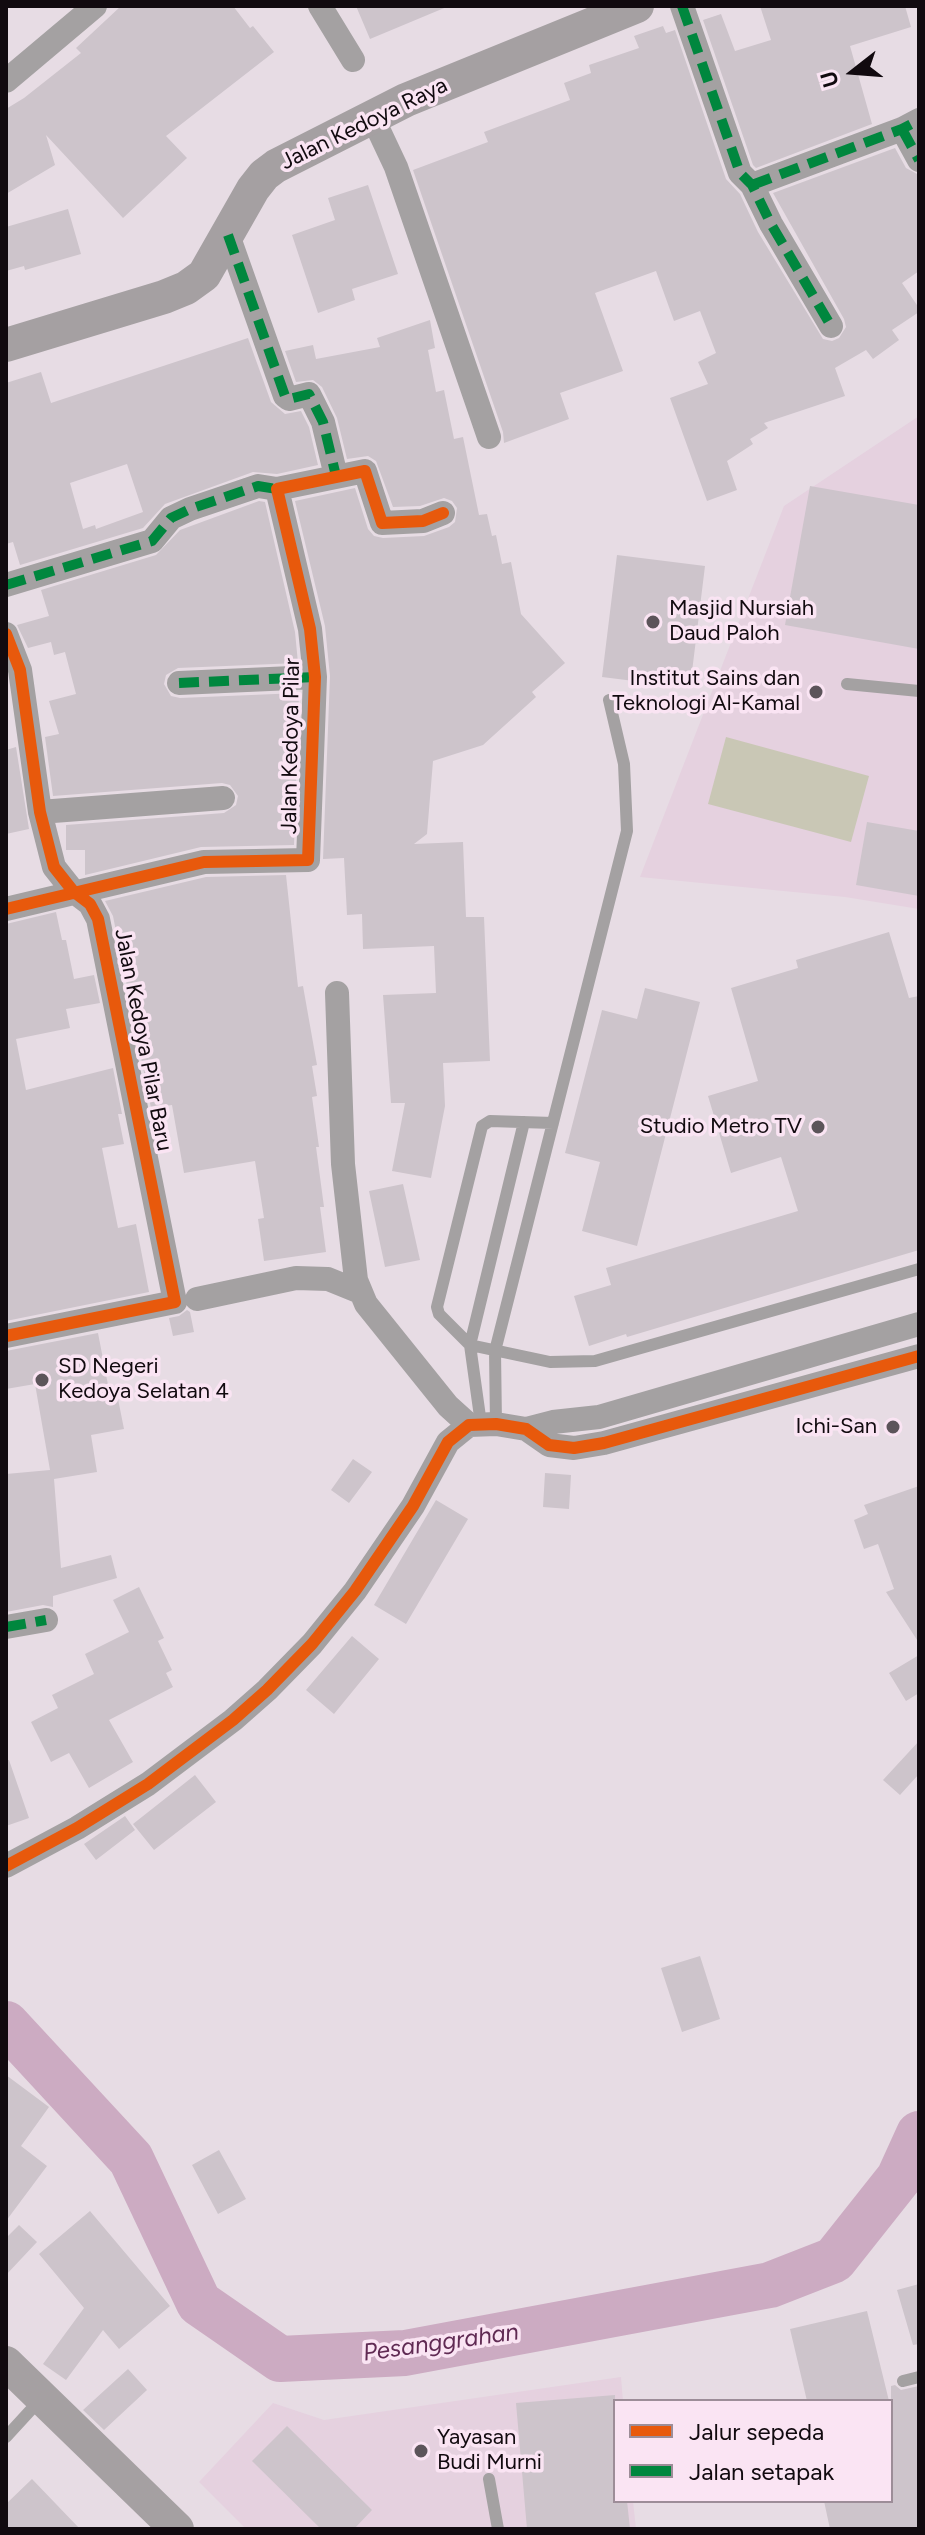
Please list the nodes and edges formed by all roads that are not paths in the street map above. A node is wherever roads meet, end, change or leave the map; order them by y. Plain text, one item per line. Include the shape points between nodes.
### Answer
1 (95, 6) edge
2 (320, 6) edge
3 (637, 6) edge
4 (682, 6) edge
5 (353, 60) dead end
6 (6, 81) edge
7 (372, 116) junction
8 (911, 125) edge
9 (919, 160) edge
10 (752, 185) junction
11 (228, 235) junction
12 (831, 326) dead end
13 (6, 345) edge
14 (489, 437) dead end
15 (336, 476) junction
16 (277, 489) junction
17 (443, 513) dead end
18 (6, 585) edge
19 (7, 637) edge
20 (315, 677) junction
21 (179, 683) dead end
22 (847, 684) dead end
23 (919, 691) edge
24 (609, 700) dead end
25 (223, 798) dead end
26 (40, 812) junction
27 (73, 891) junction
28 (6, 909) edge
29 (337, 993) dead end
30 (524, 1122) junction
31 (553, 1123) junction
32 (919, 1269) edge
33 (360, 1292) junction
34 (186, 1301) junction
35 (919, 1324) edge
36 (6, 1336) edge
37 (470, 1345) junction
38 (495, 1351) junction
39 (919, 1356) edge
40 (482, 1424) junction
41 (526, 1429) junction
42 (46, 1620) dead end
43 (6, 1627) edge
44 (6, 1866) edge
45 (6, 2363) edge
46 (919, 2377) edge
47 (903, 2381) dead end
48 (42, 2398) junction
49 (6, 2437) edge
50 (489, 2479) dead end
51 (177, 2529) edge
52 (498, 2529) edge

1 - 6 street
2 - 5 street
3 - 7 street, Jalan Kedoya Raya
4 - 10 street via 740,173
7 - 11 street, Jalan Kedoya Raya via 264,175
7 - 14 street via 396,167
8 - 9 street
8 - 10 street
10 - 12 street
11 - 13 street, Jalan Kedoya Raya via 204,275 186,288
11 - 15 street via 285,396 309,394 323,422
15 - 16 street
15 - 17 street via 365,471 382,523 423,521
16 - 18 street via 258,486 190,509 171,518 152,541
16 - 20 street, Jalan Kedoya Pilar via 310,629
19 - 26 street, Jalan Kedoya Pilar Baru via 20,670
20 - 21 street
20 - 27 street, Jalan Kedoya Pilar via 308,860 204,862
22 - 23 lane
24 - 31 lane via 624,764 627,831
25 - 26 street
26 - 27 street, Jalan Kedoya Pilar Baru via 54,867
27 - 28 street, Jalan Kedoya Pilar
27 - 34 street, Jalan Kedoya Pilar Baru via 90,904 102,935
29 - 33 street via 343,1164
30 - 31 lane
30 - 37 lane
30 - 37 lane via 490,1121 482,1126 437,1307
31 - 38 lane
32 - 38 lane via 595,1361 550,1362
33 - 34 street via 328,1279 296,1278
33 - 40 street via 439,1395
34 - 36 street
35 - 41 street via 599,1417
37 - 38 lane
37 - 40 lane
38 - 40 lane
39 - 41 street via 604,1443 549,1445
40 - 41 street
40 - 44 street via 448,1442 413,1506 355,1591 267,1690 148,1784
42 - 43 street
45 - 48 street
46 - 47 lane
48 - 49 lane
48 - 51 street
50 - 52 lane

